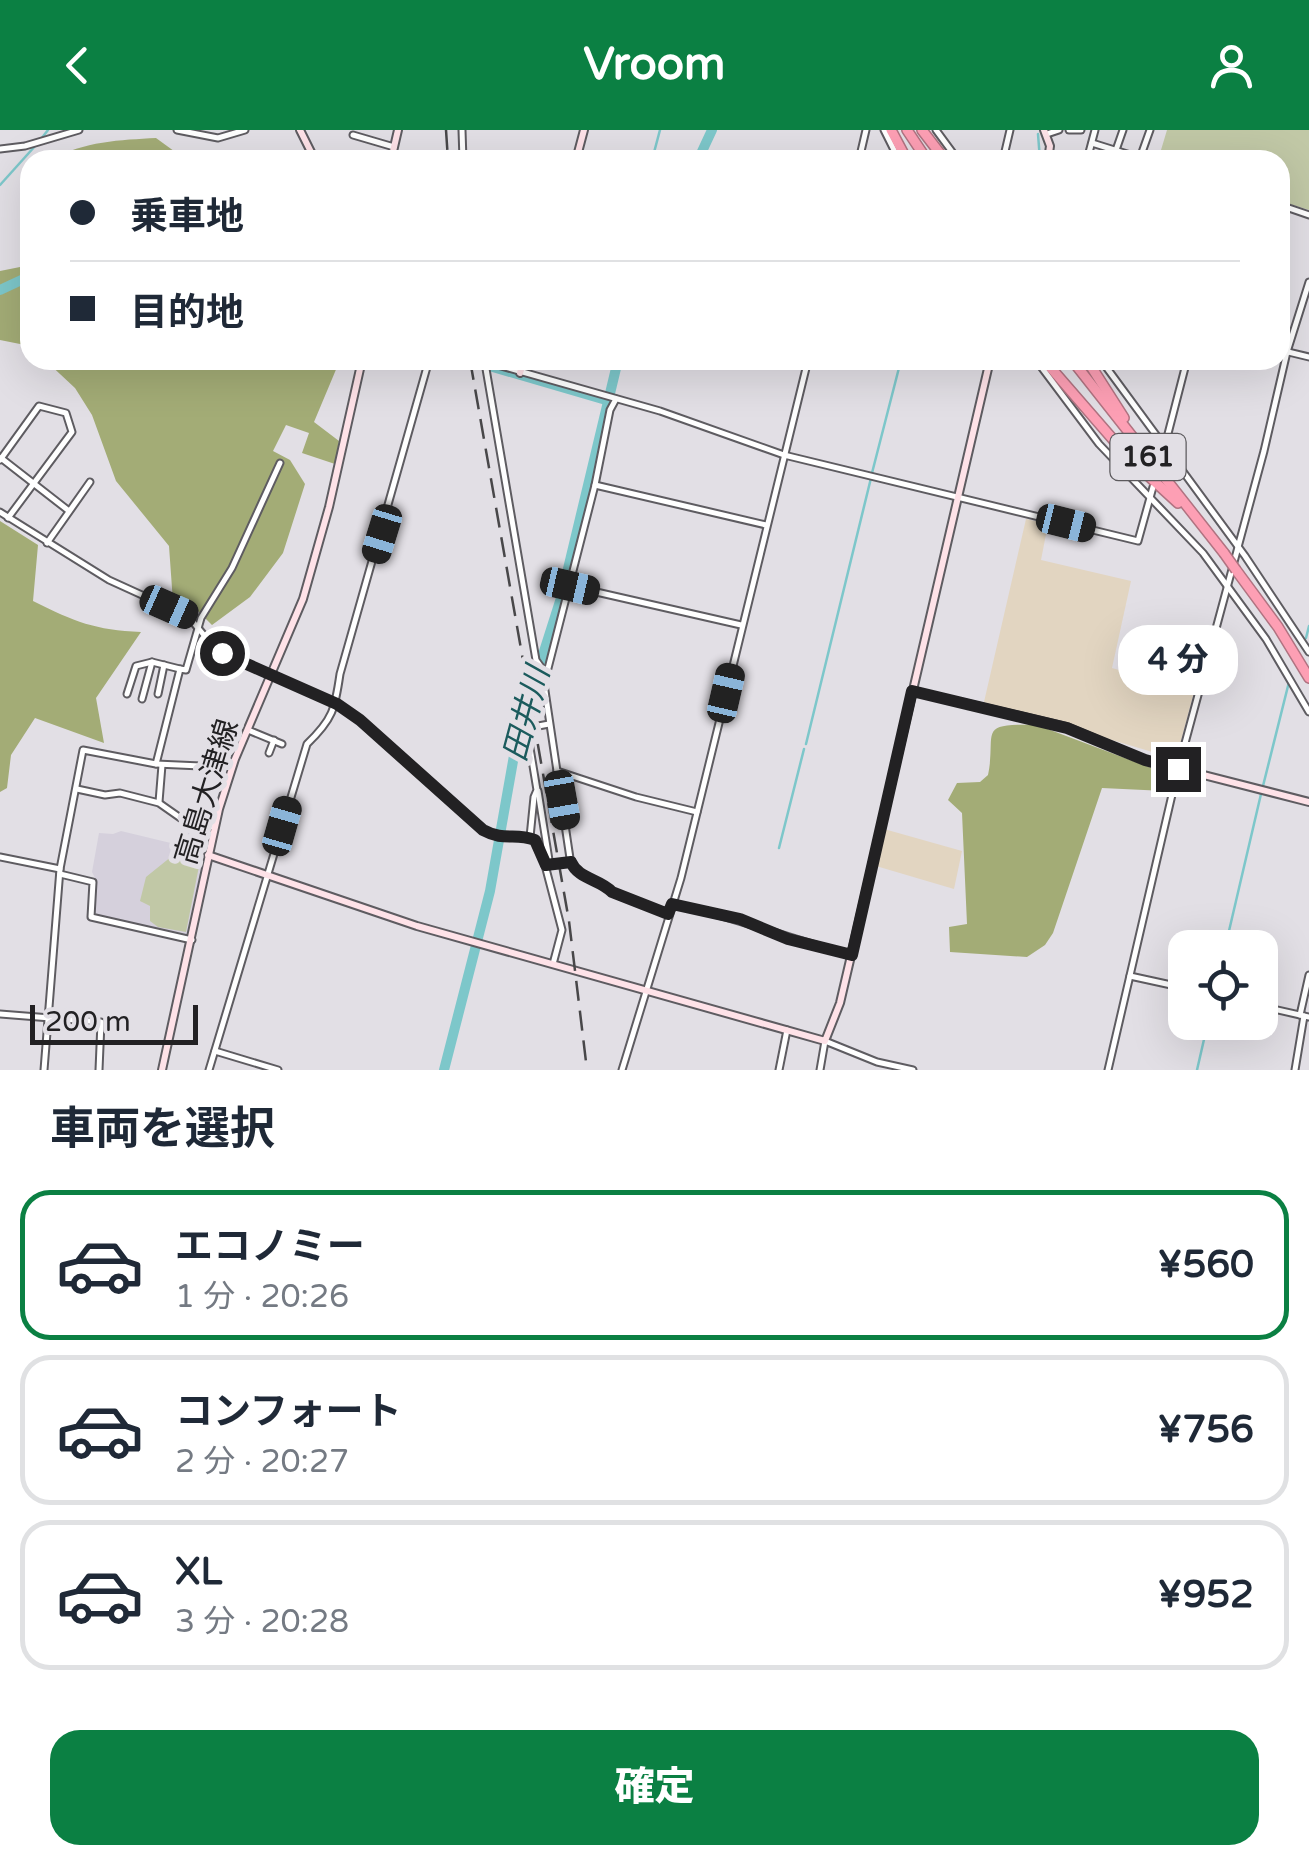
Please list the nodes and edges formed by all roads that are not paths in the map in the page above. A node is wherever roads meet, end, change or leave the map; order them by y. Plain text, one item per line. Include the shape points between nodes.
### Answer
1 (79, 130) edge
2 (177, 130) edge
3 (245, 130) edge
4 (398, 130) edge
5 (922, 130) edge
6 (1058, 130) edge
7 (1068, 130) edge
8 (1081, 130) edge
9 (1095, 130) edge
10 (1122, 130) edge
11 (1046, 132) edge
12 (353, 135) dead end
13 (50, 136) edge
14 (1092, 143) junction
15 (394, 147) junction
16 (0, 149) edge
17 (393, 150) edge
18 (937, 150) edge
19 (1090, 150) edge
20 (1116, 150) joint
21 (1309, 282) edge
22 (1290, 334) edge
23 (360, 370) edge
24 (426, 370) edge
25 (485, 370) edge
26 (511, 370) edge
27 (521, 370) edge
28 (805, 370) edge
29 (988, 370) edge
30 (1044, 370) edge
31 (1053, 370) edge
32 (1080, 370) edge
33 (1093, 370) edge
34 (1108, 370) edge
35 (1184, 370) edge
36 (1280, 370) edge
37 (520, 373) junction
38 (616, 399) junction
39 (1165, 446) junction
40 (784, 455) junction
41 (1162, 457) dead end
42 (1, 458) edge
43 (280, 463) dead end
44 (90, 482) dead end
45 (34, 484) junction
46 (595, 485) junction
47 (1154, 486) dead end
48 (958, 496) junction
49 (1151, 496) junction
50 (70, 510) junction
51 (0, 512) edge
52 (8, 518) junction
53 (766, 525) junction
54 (1202, 525) junction
55 (47, 543) junction
56 (1238, 549) junction
57 (1228, 585) junction
58 (570, 586) junction
59 (198, 625) junction
60 (741, 626) junction
61 (1309, 652) edge
62 (152, 662) junction
63 (164, 665) junction
64 (180, 669) junction
65 (545, 672) junction
66 (271, 674) junction
67 (1309, 678) edge
68 (912, 691) junction
69 (128, 694) dead end
70 (158, 694) dead end
71 (142, 700) dead end
72 (337, 704) junction
73 (1309, 712) edge
74 (549, 724) junction
75 (248, 730) junction
76 (274, 740) junction
77 (282, 744) dead end
78 (269, 753) dead end
79 (159, 765) junction
80 (201, 766) dead end
81 (1178, 769) junction
82 (557, 771) junction
83 (76, 789) junction
84 (538, 790) junction
85 (1309, 802) edge
86 (159, 803) junction
87 (696, 812) junction
88 (214, 827) junction
89 (530, 837) junction
90 (208, 855) junction
91 (0, 857) edge
92 (571, 862) junction
93 (546, 865) junction
94 (60, 872) junction
95 (268, 875) junction
96 (672, 904) junction
97 (668, 914) junction
98 (192, 940) junction
99 (852, 955) junction
100 (553, 964) junction
101 (1309, 975) edge
102 (1130, 976) junction
103 (1168, 984) edge
104 (647, 989) junction
105 (1278, 1010) edge
106 (0, 1014) edge
107 (1304, 1016) edge
108 (48, 1018) junction
109 (787, 1030) junction
110 (825, 1041) junction
111 (214, 1051) junction
112 (44, 1070) edge
113 (100, 1070) edge
114 (162, 1070) edge
115 (209, 1070) edge
116 (278, 1070) edge
117 (622, 1070) edge
118 (778, 1070) edge
119 (820, 1070) edge
120 (912, 1070) edge
121 (1108, 1070) edge
122 (1295, 1070) edge

1 - 13 street
2 - 3 street via 218,138
4 - 15 street
5 - 18 highway
6 - 11 street
7 - 8 street
9 - 14 street
10 - 20 street
12 - 15 street
13 - 16 street
14 - 19 street
14 - 20 street
15 - 17 street
21 - 22 street
23 - 66 street, 高島大津線 via 317,551
24 - 72 street
25 - 65 street
26 - 37 street
27 - 37 street
28 - 40 street
29 - 48 street
30 - 49 street via 1099,444
31 - 54 highway via 1130,459
32 - 54 highway, 161
33 - 54 highway
34 - 39 street
35 - 39 street
36 - 56 street
37 - 38 street
38 - 40 street
38 - 46 street
39 - 41 street
39 - 56 street
40 - 48 street
40 - 53 street
42 - 45 street
42 - 45 street via 38,406 64,410 72,432
43 - 59 street
44 - 50 street
45 - 50 street
45 - 52 street
46 - 53 street
46 - 58 street
47 - 49 street
48 - 49 street via 1138,541
48 - 68 street
49 - 57 street
50 - 55 street
51 - 52 street
52 - 55 street
53 - 60 street
54 - 67 highway, 161, bridge
55 - 59 street
56 - 57 street
56 - 61 street
57 - 73 street
57 - 81 street
58 - 60 street
58 - 65 street
59 - 64 street via 186,670
59 - 66 street via 213,646
60 - 87 street
62 - 63 street
62 - 69 street via 133,670
62 - 71 street
63 - 64 street
63 - 70 street
64 - 79 street
65 - 74 street
66 - 72 street
66 - 75 street, 高島大津線
68 - 81 street via 1067,728
68 - 99 street
72 - 89 street via 469,819 497,838
72 - 95 street via 306,744
74 - 82 street
74 - 84 street via 533,727 528,736
75 - 76 street
75 - 88 street, 高島大津線
76 - 77 street
76 - 78 street
79 - 80 street
79 - 83 street via 83,750
79 - 86 street
81 - 85 street
81 - 102 street
82 - 87 street
82 - 92 street
83 - 86 street
83 - 94 street
84 - 89 street
84 - 93 street
86 - 88 street via 190,824
87 - 96 street
88 - 90 street, 高島大津線
89 - 93 street
90 - 95 street
90 - 98 street, 高島大津線
91 - 94 street
92 - 93 street
92 - 97 street via 612,892
93 - 100 street via 562,930
94 - 98 street via 93,882 91,917
94 - 108 street
95 - 100 street
95 - 111 street
96 - 97 street
96 - 99 street
97 - 104 street
98 - 114 street, 高島大津線
99 - 110 street
100 - 104 street
101 - 107 street
102 - 103 street
102 - 121 street
104 - 109 street
104 - 117 street
105 - 107 street
106 - 108 street
107 - 122 street
108 - 112 street
108 - 113 street via 101,1022
109 - 110 street
109 - 118 street
110 - 119 street
110 - 120 street
111 - 115 street
111 - 116 street

